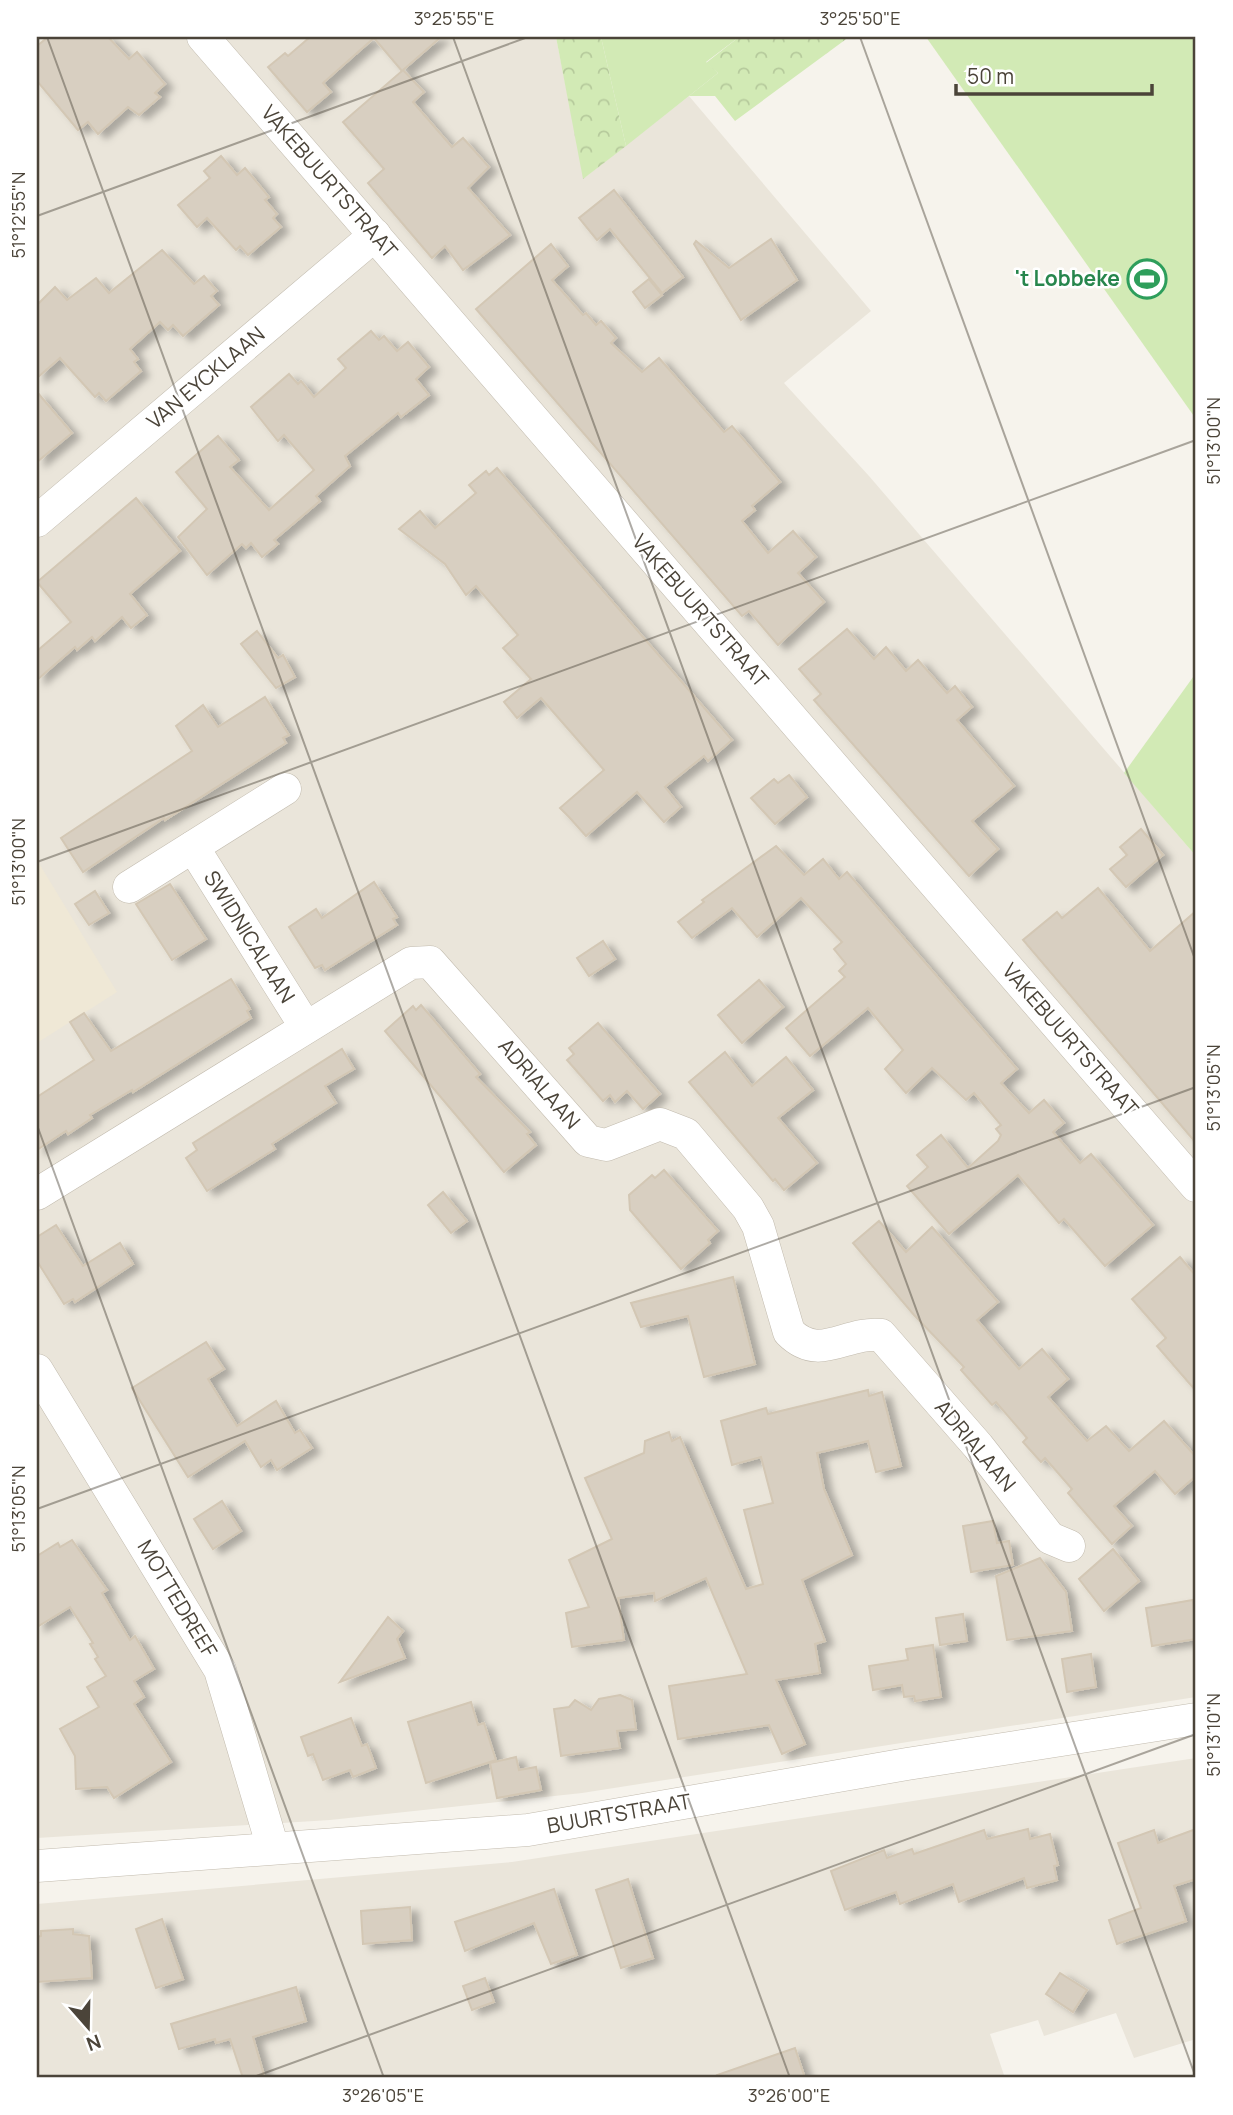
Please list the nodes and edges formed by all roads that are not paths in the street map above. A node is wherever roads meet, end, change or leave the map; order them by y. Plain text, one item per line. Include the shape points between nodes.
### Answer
1 (203, 37) edge
2 (374, 235) junction
3 (37, 521) edge
4 (285, 789) dead end
5 (193, 847) junction
6 (129, 887) dead end
7 (305, 1026) junction
8 (1196, 1186) edge
9 (37, 1194) edge
10 (37, 1370) edge
11 (1069, 1546) dead end
12 (1196, 1719) edge
13 (273, 1848) junction
14 (37, 1866) edge

1 - 2 street, VAKEBUURTSTRAAT
2 - 3 street, VAN EYCKLAAN
2 - 8 street, VAKEBUURTSTRAAT
4 - 5 street, SWIDNICALAAN
5 - 6 street, SWIDNICALAAN
5 - 7 street, SWIDNICALAAN
7 - 9 street, ADRIALAAN
7 - 11 street, ADRIALAAN via 411,963 430,962 588,1141 606,1145 660,1124 686,1134 758,1226 789,1332 815,1348 881,1335 978,1446 1050,1538
10 - 13 street, MOTTEDREEF via 220,1670
12 - 13 street, BUURTSTRAAT via 528,1830
13 - 14 street, BUURTSTRAAT

